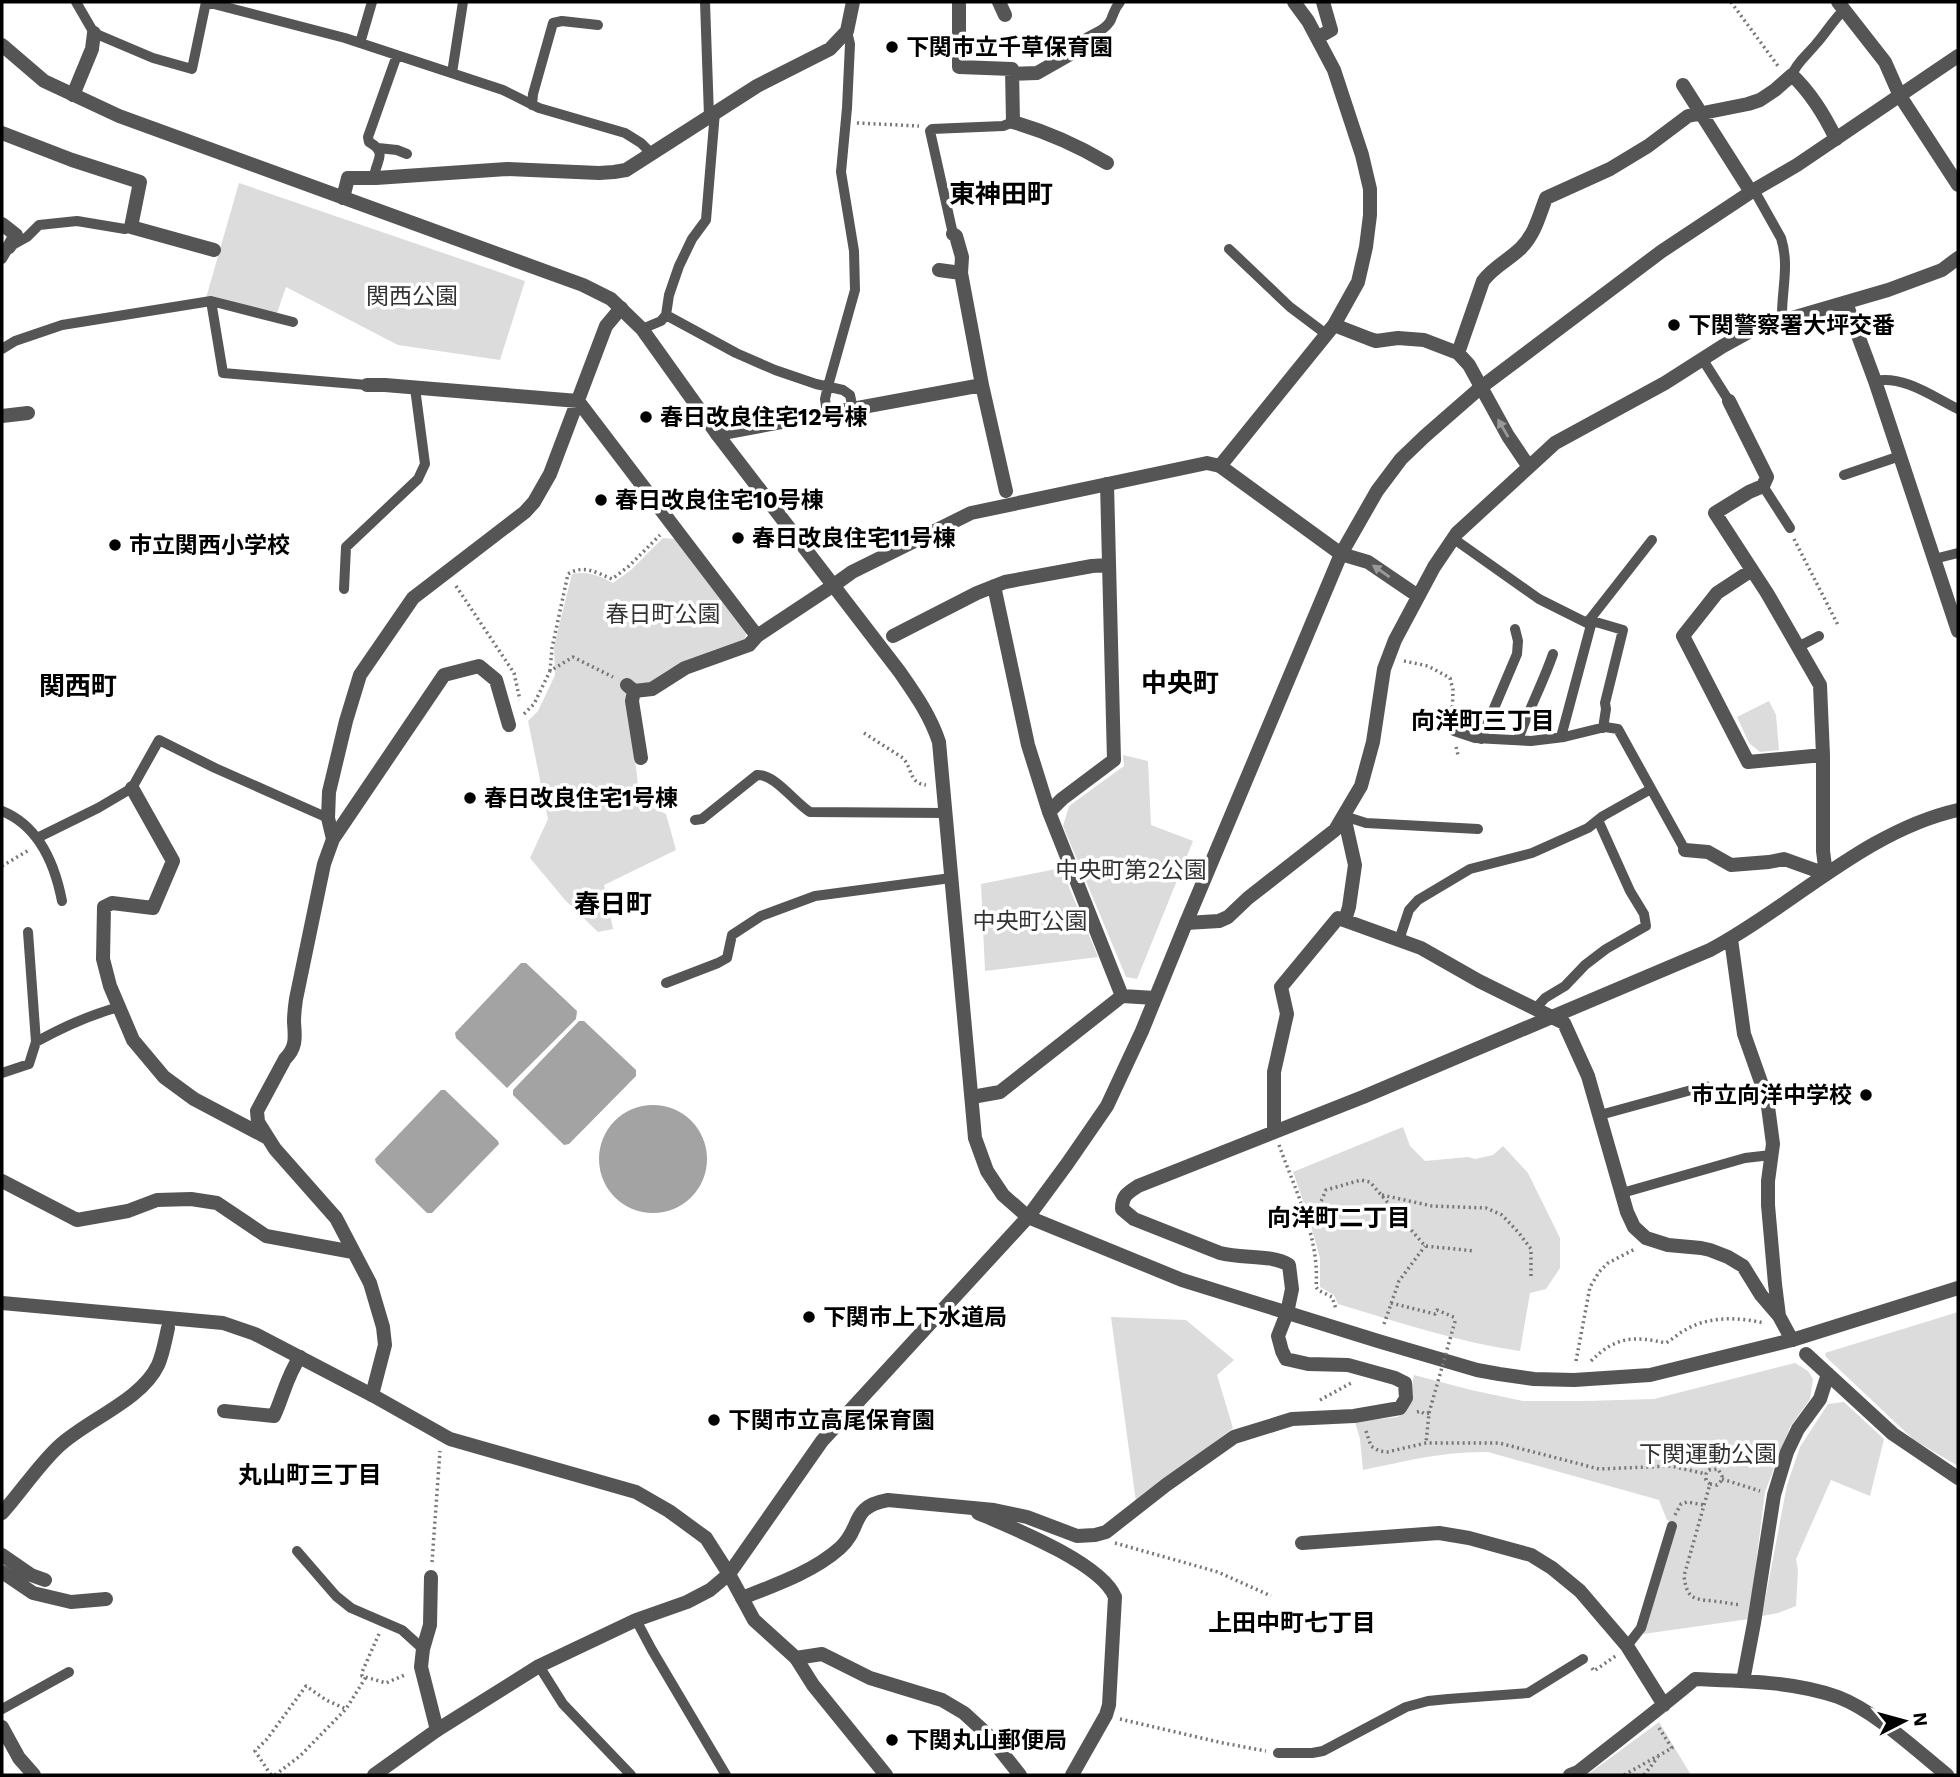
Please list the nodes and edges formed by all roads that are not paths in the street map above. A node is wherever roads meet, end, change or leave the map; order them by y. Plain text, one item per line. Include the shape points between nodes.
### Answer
1 (76, 2) edge
2 (206, 2) edge
3 (372, 2) edge
4 (463, 2) edge
5 (705, 2) edge
6 (853, 2) edge
7 (959, 2) edge
8 (1119, 2) edge
9 (1294, 2) edge
10 (1323, 2) edge
11 (1842, 4) edge
12 (598, 25) dead end
13 (847, 31) junction
14 (94, 33) junction
15 (1086, 38) dead end
16 (1317, 38) junction
17 (360, 43) junction
18 (2, 45) edge
19 (1074, 52) dead end
20 (397, 55) junction
21 (1958, 56) edge
22 (452, 73) junction
23 (1012, 74) junction
24 (1790, 77) junction
25 (1683, 85) dead end
26 (73, 95) junction
27 (1900, 96) junction
28 (532, 105) junction
29 (712, 114) junction
30 (1702, 114) junction
31 (1013, 122) junction
32 (2, 133) edge
33 (1836, 139) junction
34 (378, 148) junction
35 (651, 153) junction
36 (407, 154) dead end
37 (1107, 163) dead end
38 (374, 178) junction
39 (1958, 185) edge
40 (1753, 191) junction
41 (342, 198) junction
42 (2, 224) edge
43 (131, 228) junction
44 (953, 234) joint
45 (1229, 248) dead end
46 (214, 250) dead end
47 (5, 253) edge
48 (1958, 258) edge
49 (939, 270) dead end
50 (961, 273) junction
51 (211, 301) junction
52 (1846, 303) junction
53 (621, 308) junction
54 (666, 315) junction
55 (1782, 320) junction
56 (293, 322) dead end
57 (642, 329) junction
58 (1330, 330) junction
59 (2, 349) edge
60 (1458, 353) junction
61 (1703, 360) junction
62 (1875, 381) junction
63 (367, 385) joint
64 (982, 385) junction
65 (828, 386) junction
66 (415, 388) junction
67 (1480, 388) junction
68 (578, 401) junction
69 (1729, 401) joint
70 (853, 409) junction
71 (1958, 409) edge
72 (28, 413) dead end
73 (827, 414) junction
74 (2, 416) edge
75 (717, 434) junction
76 (1900, 456) junction
77 (1220, 466) junction
78 (1529, 467) junction
79 (1844, 475) dead end
80 (1108, 484) junction
81 (1763, 486) junction
82 (1006, 491) dead end
83 (1790, 528) road end
84 (1454, 539) junction
85 (1652, 540) dead end
86 (1958, 553) edge
87 (1341, 554) junction
88 (1934, 559) junction
89 (1109, 565) junction
90 (1752, 570) junction
91 (834, 585) junction
92 (994, 586) junction
93 (344, 589) dead end
94 (1418, 596) junction
95 (1956, 615) edge
96 (1588, 622) junction
97 (1515, 629) dead end
98 (1958, 631) edge
99 (757, 636) junction
100 (893, 636) dead end
101 (1819, 636) dead end
102 (1798, 647) junction
103 (1553, 654) dead end
104 (509, 725) dead end
105 (1603, 727) junction
106 (1454, 732) road end
107 (1561, 737) junction
108 (1481, 738) junction
109 (1518, 740) junction
110 (1823, 755) junction
111 (641, 758) dead end
112 (131, 788) junction
113 (1651, 789) junction
114 (1958, 810) edge
115 (2, 811) edge
116 (1049, 812) junction
117 (945, 813) junction
118 (1343, 816) junction
119 (328, 818) junction
120 (695, 820) dead end
121 (1598, 820) junction
122 (1478, 828) dead end
123 (333, 839) junction
124 (38, 840) junction
125 (1685, 850) joint
126 (1826, 874) junction
127 (951, 877) junction
128 (62, 901) dead end
129 (1345, 920) junction
130 (1186, 923) junction
131 (28, 932) dead end
132 (1731, 939) junction
133 (1399, 940) junction
134 (666, 983) dead end
135 (1122, 996) junction
136 (1156, 998) junction
137 (119, 1007) junction
138 (1536, 1009) junction
139 (1554, 1016) junction
140 (36, 1042) junction
141 (2, 1073) edge
142 (1706, 1086) dead end
143 (972, 1097) junction
144 (1600, 1115) junction
145 (1274, 1131) junction
146 (267, 1137) junction
147 (1771, 1155) junction
148 (2, 1181) edge
149 (1622, 1193) junction
150 (1028, 1216) junction
151 (353, 1252) junction
152 (1958, 1288) edge
153 (2, 1303) edge
154 (1287, 1313) junction
155 (1774, 1320) junction
156 (168, 1328) dead end
157 (1792, 1340) junction
158 (1806, 1354) dead end
159 (300, 1357) junction
160 (1828, 1374) junction
161 (372, 1395) junction
162 (224, 1411) dead end
163 (1958, 1478) edge
164 (964, 1507) junction
165 (2, 1513) edge
166 (1672, 1526) dead end
167 (1302, 1544) dead end
168 (297, 1551) dead end
169 (2, 1555) edge
170 (2, 1572) edge
171 (729, 1574) junction
172 (431, 1577) road end
173 (45, 1580) dead end
174 (742, 1598) junction
175 (106, 1599) dead end
176 (636, 1620) junction
177 (1627, 1646) junction
178 (423, 1649) junction
179 (796, 1658) junction
180 (1583, 1659) road end
181 (539, 1666) junction
182 (69, 1672) dead end
183 (1743, 1681) junction
184 (1664, 1705) junction
185 (2, 1709) edge
186 (2, 1727) edge
187 (438, 1731) junction
188 (1278, 1753) road end
189 (34, 1775) edge
190 (374, 1775) edge
191 (632, 1775) edge
192 (726, 1775) edge
193 (886, 1775) edge
194 (1020, 1775) edge
195 (1072, 1775) edge
196 (1570, 1775) edge
197 (1947, 1775) edge

1 - 14 lane
2 - 14 lane via 192,69
2 - 17 lane
3 - 17 lane
4 - 22 lane
5 - 29 lane
6 - 13 street
7 - 23 street via 959,67 1012,69
8 - 15 lane via 1110,22
9 - 16 street
10 - 16 street via 1331,30
11 - 24 lane
11 - 27 street via 1885,62
12 - 28 lane via 553,23
13 - 29 street via 830,49
13 - 65 lane via 850,44 841,172 854,251 855,290
14 - 26 street via 92,50
16 - 58 street via 1334,71 1370,189 1358,282
17 - 20 lane
18 - 26 street via 44,81
19 - 23 street via 1037,73
20 - 22 lane
20 - 34 lane via 368,137
21 - 27 street
22 - 28 lane
23 - 31 street
24 - 30 street via 1760,100
24 - 33 street via 1802,84
25 - 30 street
26 - 41 street
27 - 33 street
27 - 39 street
28 - 35 lane via 625,133
29 - 35 street
29 - 54 lane via 706,220 679,266
30 - 40 street
30 - 60 street via 1688,116 1610,169 1546,198 1532,233 1483,281
31 - 37 street via 1038,129
31 - 44 lane via 930,131
32 - 43 street via 140,182
33 - 40 street
34 - 36 lane
34 - 38 lane
35 - 38 street via 626,170 614,172 507,169
38 - 41 street via 348,178
40 - 55 lane via 1781,238 1786,256
40 - 67 street via 1640,267
41 - 53 street via 583,285
42 - 47 street via 16,235
43 - 46 street
43 - 47 lane via 77,221 39,225
44 - 50 street via 962,257
45 - 58 lane via 1313,326
48 - 52 street via 1942,270
49 - 50 street
50 - 64 street
51 - 56 lane
51 - 59 lane via 62,325
51 - 63 lane via 223,373
52 - 55 street
52 - 62 street
53 - 57 street
53 - 68 street via 606,326
54 - 57 lane
54 - 65 lane via 736,353
55 - 61 street via 1754,329
57 - 75 street
58 - 60 street via 1377,341 1424,340
58 - 77 street
60 - 67 street
61 - 69 lane
61 - 78 street via 1555,443
62 - 71 lane via 1901,381
62 - 76 street
63 - 66 street
64 - 70 street
64 - 82 street
65 - 70 lane via 849,395
65 - 73 lane
66 - 68 street
66 - 93 lane via 425,464 418,479 346,547
78 -> 67 street
67 - 87 street via 1401,459
68 - 99 street
68 - 119 street via 534,502 413,598 360,675 333,770
69 - 81 street via 1767,477
70 - 73 street
72 - 74 street
73 - 75 street
75 - 91 street
76 - 79 lane
76 - 88 street
77 - 80 street via 1193,465
77 - 87 street
78 - 84 street
80 - 89 street
80 - 91 street via 971,513
81 - 83 lane
81 - 90 street via 1715,513
84 - 94 street
84 - 96 lane via 1539,598
85 - 96 lane
86 - 88 lane
94 -> 87 street via 1368,562
87 - 130 street
88 - 95 street
89 - 92 street
89 - 116 street via 1114,760
90 - 102 street
90 - 110 street via 1717,593 1683,636 1748,762
91 - 99 street
91 - 117 street via 934,726
92 - 100 street
92 - 116 street via 1028,746
94 - 118 street via 1388,658 1361,786
95 - 98 street
96 - 105 lane via 1623,630
96 - 107 lane via 1591,625
97 - 108 lane via 1517,654
99 - 111 street via 748,645 685,668 652,689 630,688
101 - 102 lane
102 - 110 street via 1820,685
103 - 109 lane
104 - 123 street via 496,680 479,666 444,675
105 - 107 lane
105 - 113 lane via 1618,729
106 - 108 lane
107 - 109 lane
108 - 109 lane
110 - 126 street
112 - 119 lane via 159,740
112 - 124 lane
112 - 137 street via 173,861 153,908 112,903 104,907 103,959
113 - 121 lane
113 - 125 lane
114 - 126 street via 1905,828
115 - 124 lane via 24,823
116 - 135 street
117 - 120 lane via 810,812 771,779 757,775
117 - 127 street
118 - 122 lane via 1366,823
118 - 129 street via 1355,866
118 - 130 street via 1335,830 1228,917
119 - 123 street
121 - 133 lane via 1532,853 1470,869 1418,900 1409,910
121 - 138 lane via 1646,926 1606,949
123 - 146 street via 296,999 296,1041 257,1111
124 - 128 lane via 58,876
125 - 126 street via 1708,852 1731,865 1784,859
126 - 132 street
127 - 134 lane via 815,896 793,904 735,931 727,958 719,963
127 - 143 street
129 - 133 street
129 - 145 street via 1338,918 1281,987 1287,1014 1274,1072
130 - 136 street
131 - 140 lane
132 - 139 street
132 - 147 street via 1744,1034 1767,1099
133 - 138 street
135 - 136 street
135 - 143 street via 1000,1093
136 - 150 street via 1107,1106
137 - 140 lane via 65,1025
137 - 146 street via 133,1040 164,1077 194,1099
138 - 139 street
139 - 144 street via 1564,1023
139 - 145 street
140 - 141 lane via 29,1064
142 - 144 lane
143 - 150 street via 975,1138 987,1171 1003,1195
144 - 149 street
145 - 154 street via 1138,1186 1125,1193 1122,1209 1134,1219 1220,1254 1272,1258 1289,1265 1292,1289
146 - 151 street via 335,1219
147 - 149 lane via 1745,1158
147 - 155 street via 1768,1205
148 - 151 street via 77,1220 128,1211 157,1200 191,1199 217,1203 266,1236
149 - 155 street via 1634,1227 1646,1238 1701,1248 1743,1266
150 - 154 street via 1182,1280
150 - 171 street via 822,1441
151 - 161 street via 370,1283 383,1327 385,1345
152 - 157 street
153 - 159 street via 223,1323
154 - 157 street via 1477,1370 1534,1379 1650,1375
154 - 164 street via 1278,1336 1286,1359 1348,1365 1395,1378 1405,1383 1406,1398 1400,1408 1292,1419 1234,1437 1107,1532 1095,1535 1077,1536 1027,1517
155 - 157 street
156 - 165 street via 150,1378 60,1445
158 - 160 street
159 - 161 street
159 - 162 street via 274,1416
160 - 163 street via 1893,1434
160 - 183 street via 1820,1399 1787,1452 1773,1495
161 - 171 street via 450,1439 636,1492 706,1538
164 - 174 street via 873,1502 861,1512 840,1548 818,1564
164 - 195 street via 1041,1541 1094,1571 1115,1597 1106,1715
166 - 177 lane via 1641,1628
167 - 177 street via 1439,1533 1531,1555 1580,1591
168 - 178 lane via 336,1597 402,1630
169 - 173 street
170 - 175 street via 33,1593 71,1602
171 - 174 street
171 - 176 street via 687,1602
172 - 178 street via 430,1625
174 - 179 street via 754,1620
176 - 181 street
176 - 192 lane
177 - 184 street
178 - 187 street via 421,1667
179 - 193 street
179 - 194 street via 822,1654 870,1678 942,1700 988,1735
180 - 188 lane via 1528,1693 1428,1701 1406,1707 1323,1751
181 - 187 street
181 - 191 lane via 563,1704
182 - 185 lane
183 - 184 street via 1695,1679
183 - 197 street via 1839,1698 1884,1725
184 - 196 street
186 - 189 street
187 - 190 street

